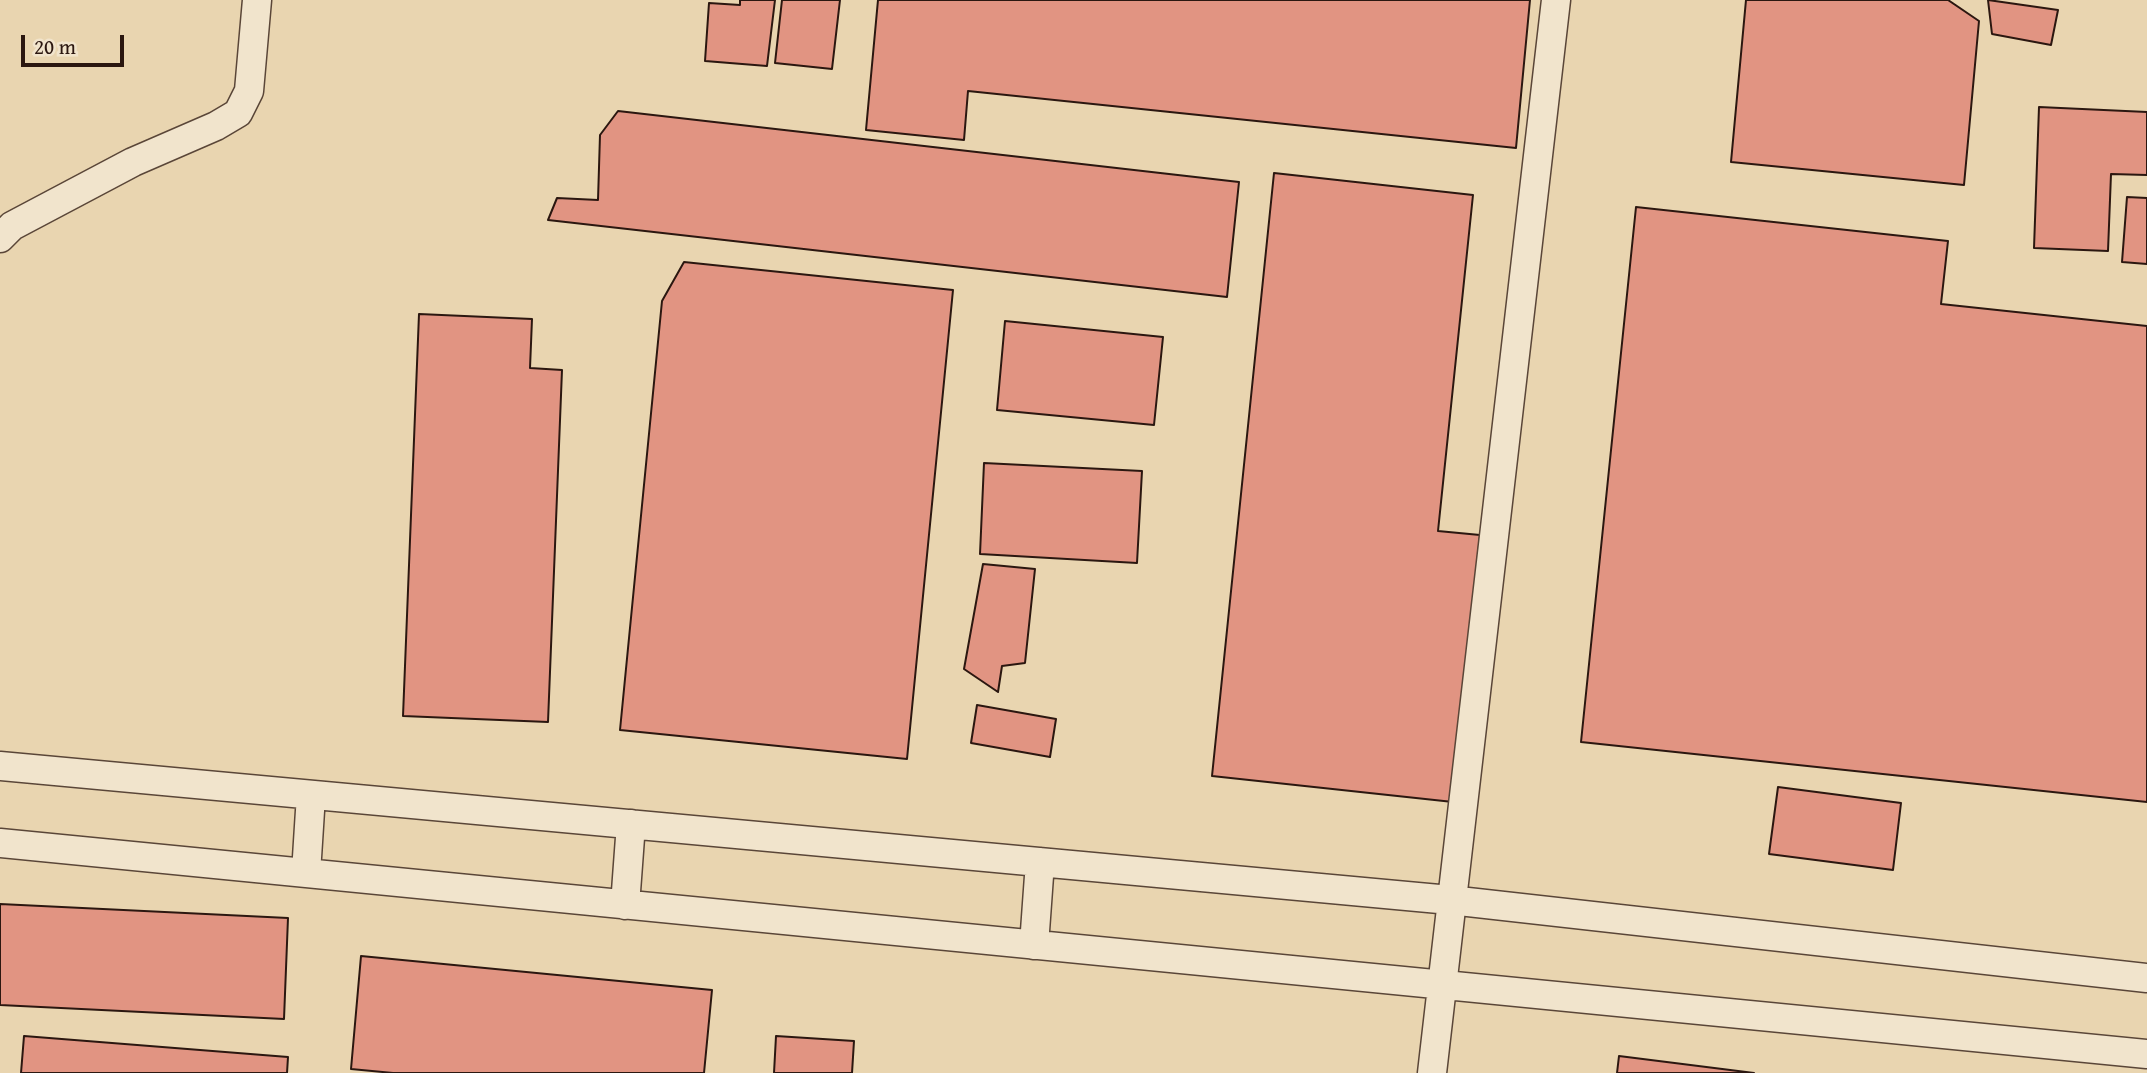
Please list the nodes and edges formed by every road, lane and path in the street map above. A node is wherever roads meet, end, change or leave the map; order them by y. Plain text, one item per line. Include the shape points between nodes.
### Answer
1 (257, 0) edge
2 (1556, 0) edge
3 (0, 238) edge
4 (0, 765) edge
5 (311, 795) junction
6 (631, 824) junction
7 (0, 843) edge
8 (1040, 862) junction
9 (306, 873) junction
10 (1450, 900) junction
11 (625, 905) junction
12 (1034, 945) junction
13 (2147, 978) edge
14 (1440, 983) junction
15 (2147, 1054) edge
16 (1432, 1073) edge

1 - 3 street via 248,91 238,113 121,168 12,226
2 - 10 street
4 - 5 street
5 - 6 street
5 - 9 street
6 - 8 street
6 - 11 street
7 - 9 street
8 - 10 street
8 - 12 street
9 - 11 street
10 - 13 street
10 - 14 street
11 - 12 street
12 - 14 street
14 - 15 street
14 - 16 street

